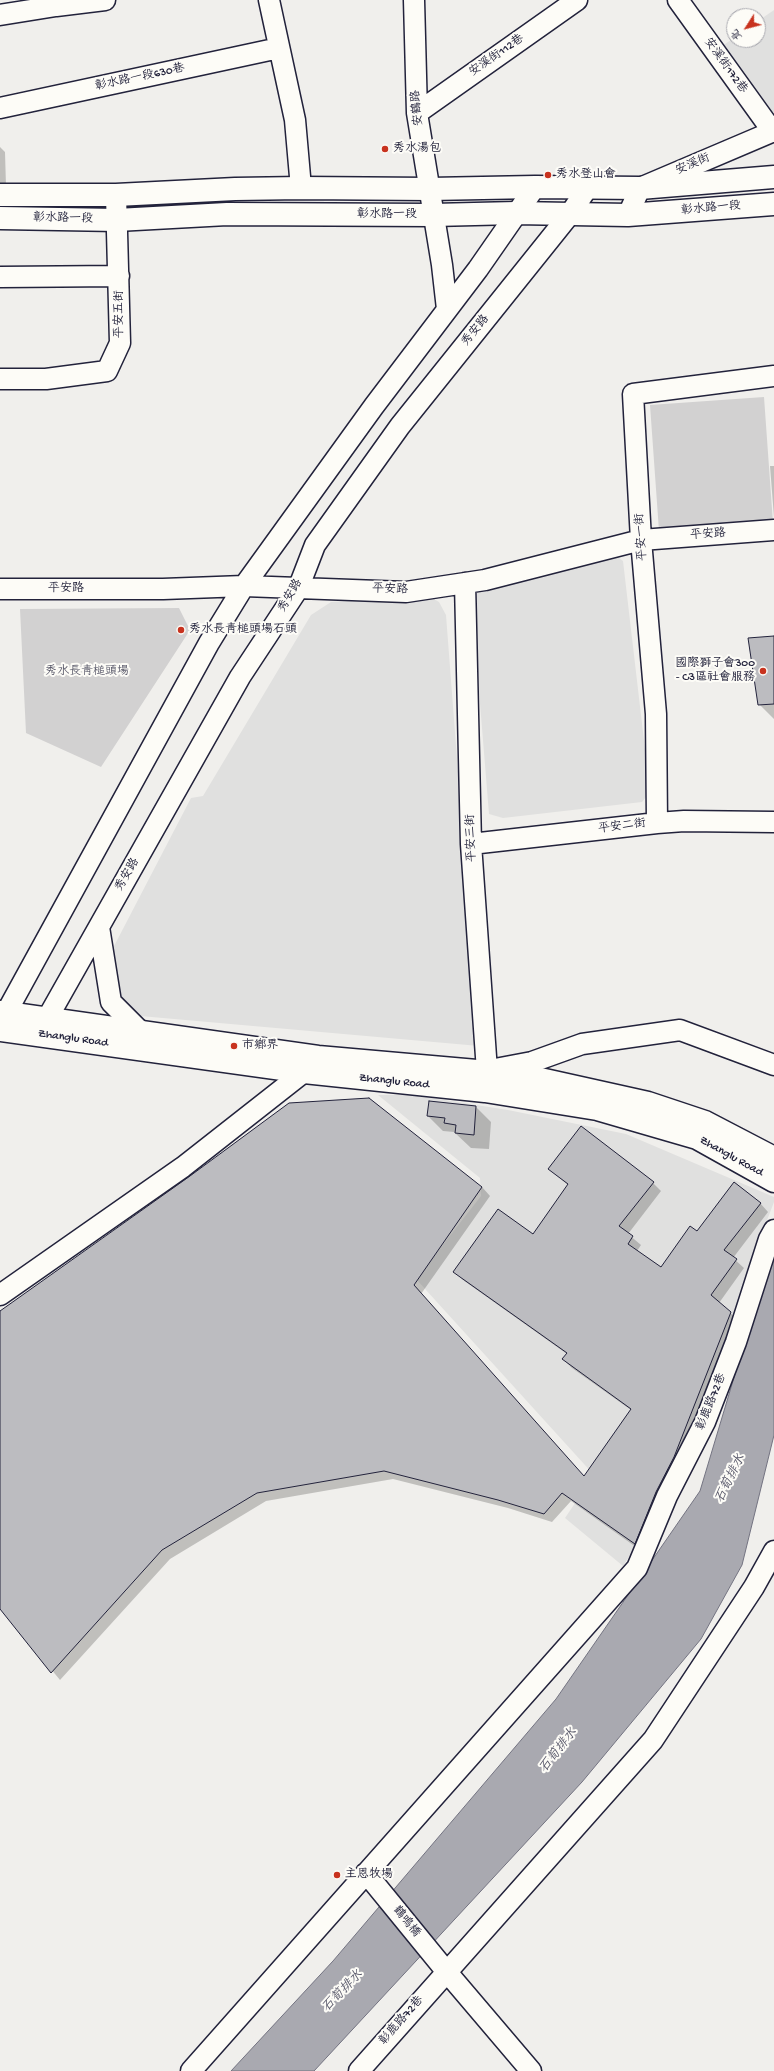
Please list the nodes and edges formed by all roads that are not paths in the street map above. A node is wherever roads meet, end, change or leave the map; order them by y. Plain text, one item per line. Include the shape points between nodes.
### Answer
1 (105, 0) edge
2 (269, 0) edge
3 (414, 0) edge
4 (577, 0) edge
5 (678, 0) edge
6 (55, 3) edge
7 (0, 15) edge
8 (279, 48) junction
9 (0, 108) edge
10 (417, 113) junction
11 (773, 132) edge
12 (774, 177) edge
13 (535, 187) junction
14 (588, 187) junction
15 (301, 188) junction
16 (640, 188) junction
17 (430, 189) junction
18 (0, 194) edge
19 (116, 194) junction
20 (774, 204) edge
21 (516, 213) junction
22 (570, 214) junction
23 (433, 215) junction
24 (628, 215) junction
25 (0, 218) edge
26 (117, 220) junction
27 (0, 276) edge
28 (119, 276) junction
29 (447, 309) junction
30 (774, 376) edge
31 (0, 379) edge
32 (774, 530) edge
33 (641, 540) junction
34 (465, 583) junction
35 (244, 586) junction
36 (298, 589) junction
37 (0, 590) edge
38 (774, 822) edge
39 (657, 823) junction
40 (471, 844) junction
41 (98, 927) junction
42 (2, 1020) edge
43 (42, 1027) junction
44 (141, 1032) junction
45 (311, 1064) junction
46 (774, 1065) edge
47 (486, 1081) junction
48 (774, 1158) edge
49 (774, 1181) edge
50 (774, 1230) edge
51 (0, 1296) edge
52 (774, 1551) edge
53 (366, 1873) junction
54 (446, 1971) junction
55 (191, 2071) edge
56 (358, 2071) edge
57 (531, 2071) edge

1 - 6 street
2 - 8 street
3 - 10 street, 安鶴路
4 - 10 street, 安溪街112巷
5 - 11 street, 安溪街172巷
6 - 7 street
8 - 9 street, 彰水路一段630巷
8 - 15 street via 295,120
10 - 17 street, 安鶴路
11 - 16 street, 安溪街
12 - 16 main road, 彰水路一段
13 - 14 main road, 彰水路一段
13 - 17 main road, 彰水路一段
13 - 21 street
14 - 16 main road, 彰水路一段
14 - 22 street, 秀安路
15 - 17 main road, 彰水路一段
15 - 19 main road, 彰水路一段
16 - 24 street
17 - 23 street, 安鶴路
18 - 19 main road, 彰水路一段
19 - 26 street, 平安五街
20 - 24 main road, 彰水路一段
21 - 22 main road, 彰水路一段
21 - 23 main road, 彰水路一段
21 - 29 street
22 - 24 main road, 彰水路一段
22 - 36 street, 秀安路 via 391,439 315,545
23 - 26 main road, 彰水路一段 via 227,214
23 - 29 street, 安鶴路
25 - 26 main road, 彰水路一段
26 - 28 street, 平安五街
27 - 28 street
28 - 31 street, 平安五街 via 120,343 107,371 46,379
29 - 35 street
30 - 33 street, 平安一街 via 633,394
32 - 33 street, 平安路
33 - 34 street, 平安路
33 - 39 street, 平安一街 via 656,714
34 - 36 street, 平安路 via 406,592
34 - 40 street, 平安三街
35 - 36 street, 平安路
35 - 37 street, 平安路
35 - 42 street via 209,643
36 - 41 street, 秀安路 via 240,677
38 - 39 street, 平安二街
39 - 40 street, 平安二街
40 - 47 street, 平安三街
41 - 43 street, 秀安路
41 - 44 street via 110,1002
42 - 43 main road, Zhanglu Road
43 - 44 main road, Zhanglu Road
43 - 45 main road, Zhanglu Road
44 - 45 main road, Zhanglu Road
45 - 47 main road, Zhanglu Road
45 - 51 street via 183,1167
46 - 47 street via 680,1030 582,1044
47 - 48 main road, Zhanglu Road via 522,1074 648,1103 705,1122
47 - 49 main road, Zhanglu Road via 697,1138
50 - 53 street, 彰鹿路72巷 via 736,1342 705,1422 667,1496 637,1568
52 - 54 street, 彰鹿路72巷 via 754,1587 653,1740
53 - 54 street, 鶴鳴橋
53 - 55 street, 彰鹿路72巷
54 - 56 street, 彰鹿路72巷
54 - 57 street, 鶴鳴橋

